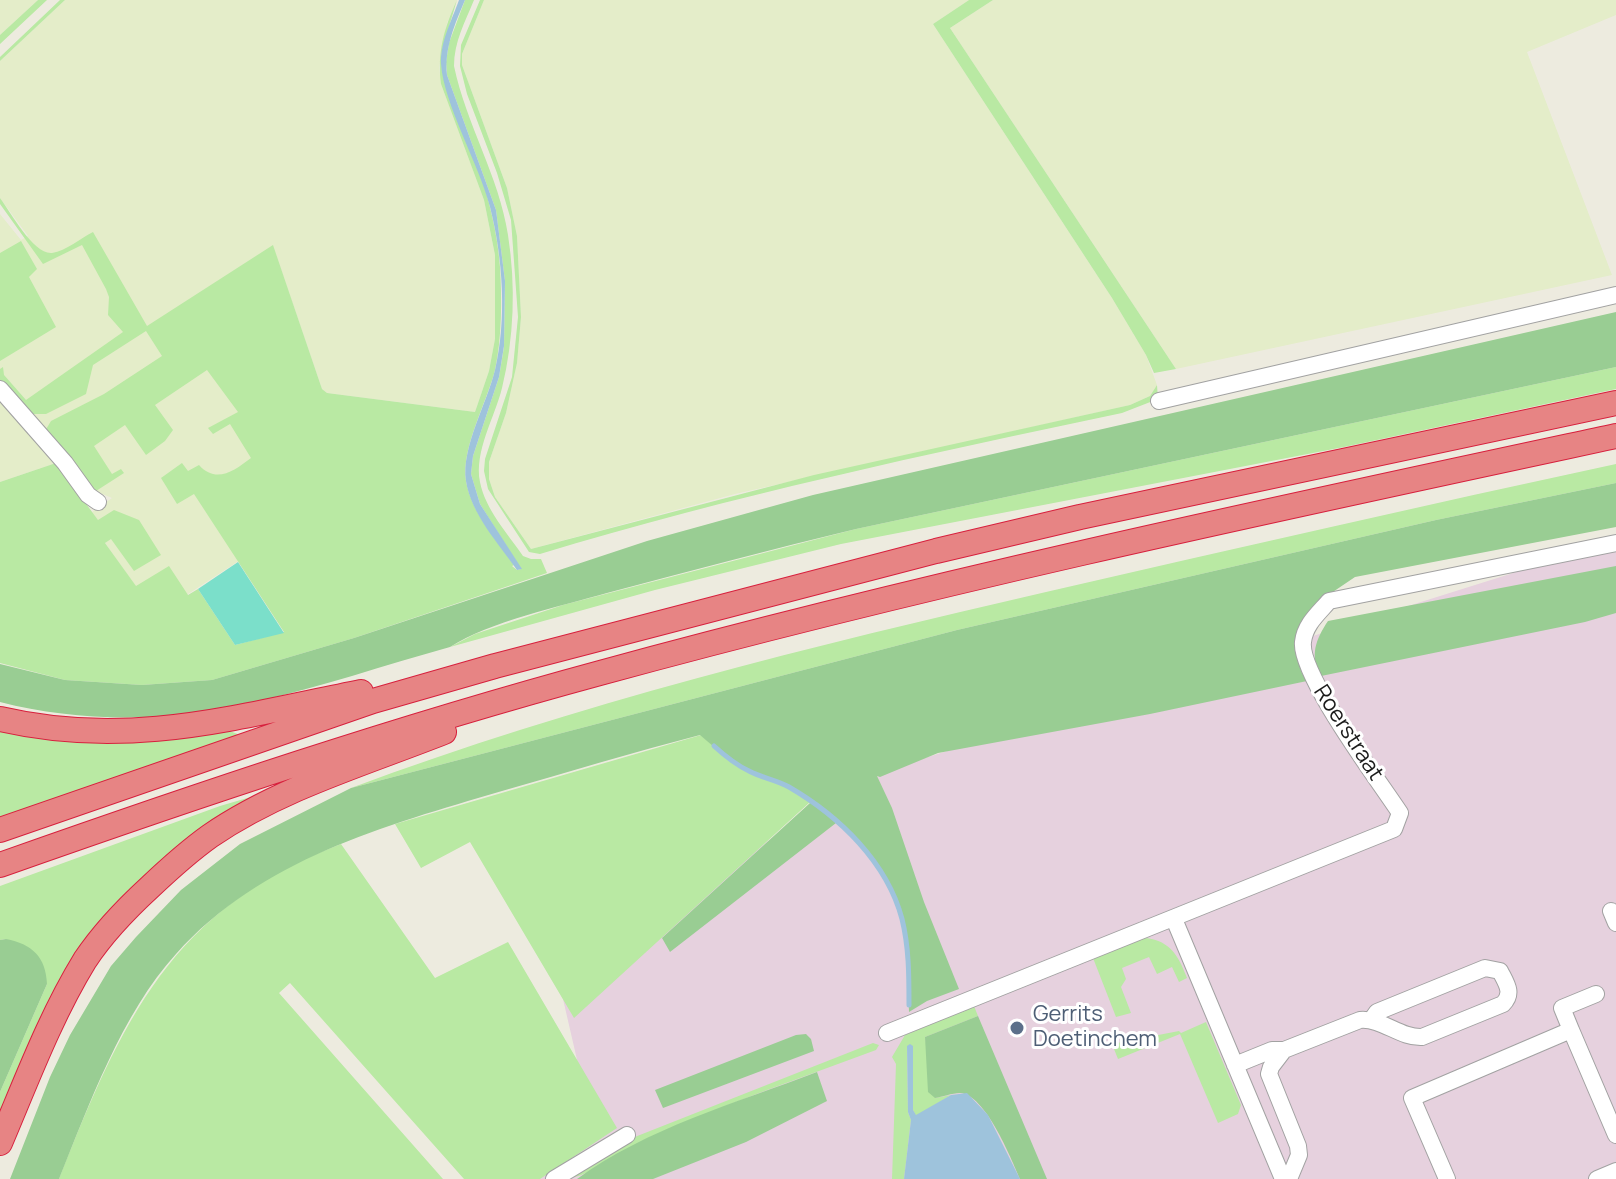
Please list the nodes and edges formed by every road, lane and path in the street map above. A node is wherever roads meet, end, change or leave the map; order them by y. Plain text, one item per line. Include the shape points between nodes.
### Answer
1 (1616, 295) edge
2 (0, 389) edge
3 (1159, 401) dead end
4 (1616, 403) edge
5 (1616, 436) edge
6 (98, 502) dead end
7 (1616, 543) edge
8 (495, 666) junction
9 (600, 673) junction
10 (0, 719) edge
11 (0, 830) edge
12 (0, 865) edge
13 (1174, 919) junction
14 (1596, 994) dead end
15 (1372, 1019) junction
16 (1571, 1030) junction
17 (887, 1033) dead end
18 (1284, 1050) junction
19 (1235, 1065) junction
20 (627, 1135) dead end
21 (1616, 1135) edge
22 (0, 1143) edge
23 (1616, 1171) edge
24 (554, 1179) edge
25 (1283, 1179) edge
26 (1289, 1179) edge
27 (1447, 1179) edge
28 (1597, 1179) edge

1 - 3 street
2 - 6 street
4 - 8 highway via 965,544
5 - 9 highway via 938,585
7 - 13 street, Roerstraat via 1329,601 1307,627 1303,645 1311,675 1400,813 1394,829
8 - 10 highway via 174,729 94,732
8 - 11 highway via 373,701
9 - 12 highway via 189,798
9 - 22 highway via 301,787 210,836 133,902 86,960
13 - 17 street, Roerstraat
13 - 19 street
14 - 16 street via 1562,1008
15 - 15 street via 1422,1037 1503,1004 1510,991 1500,971 1485,968 1377,1012
15 - 18 street
16 - 21 street
16 - 27 street via 1412,1098
18 - 19 street
18 - 26 street via 1269,1074 1298,1146
19 - 25 street
20 - 24 street
23 - 28 street

